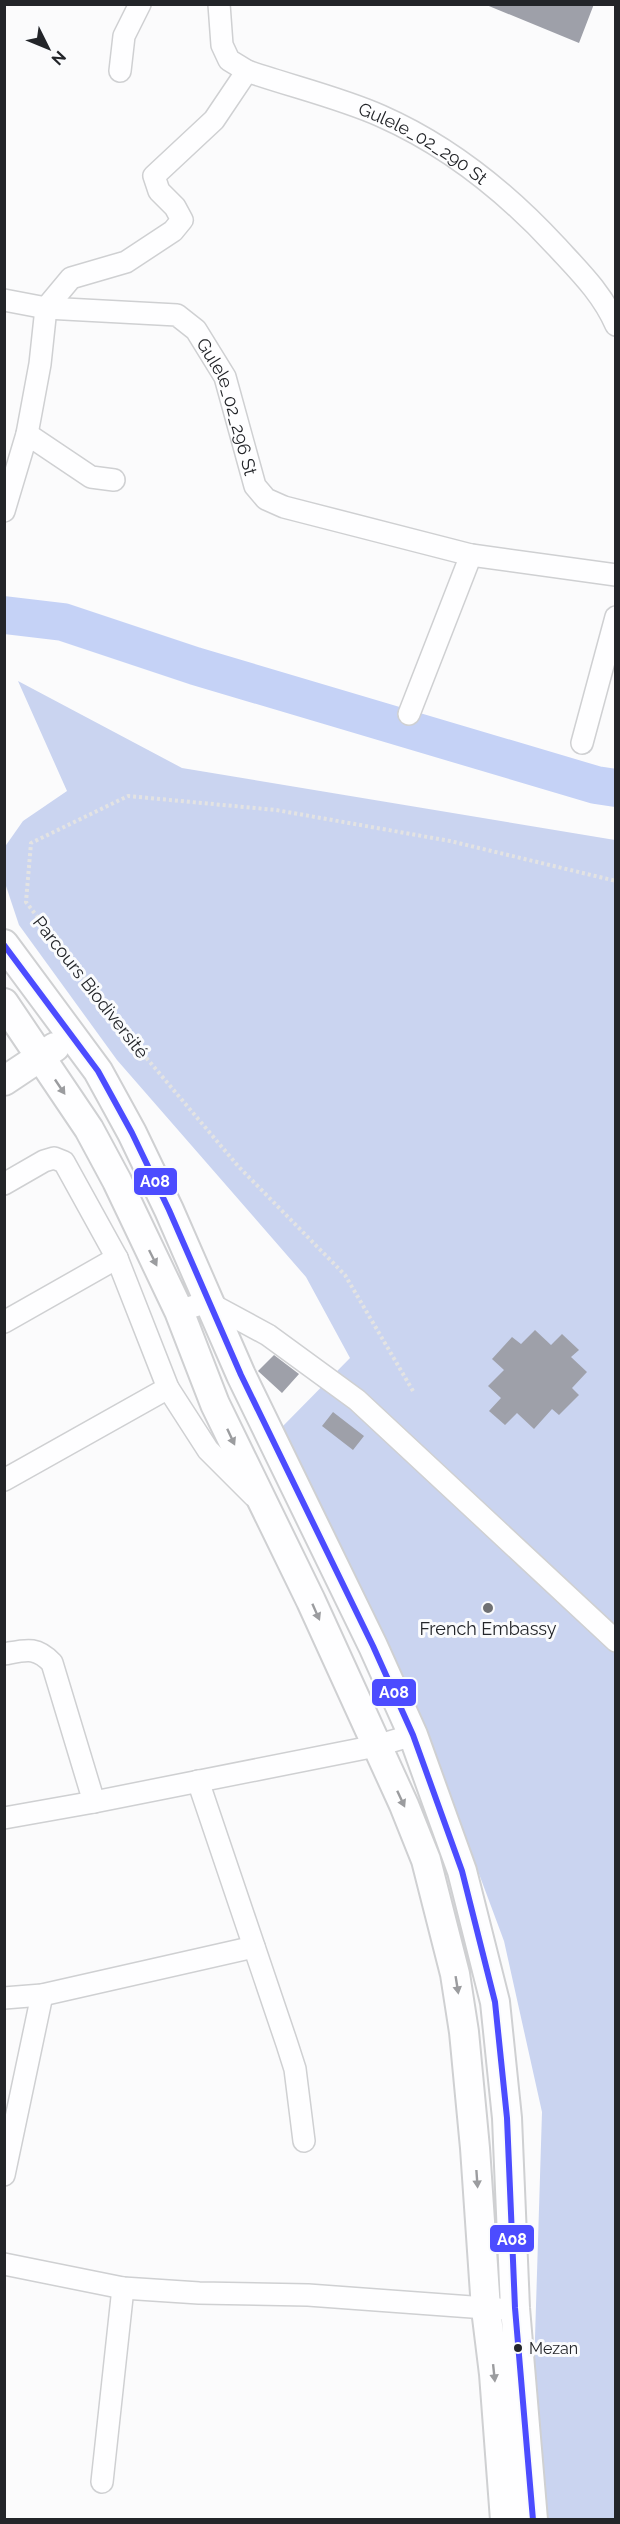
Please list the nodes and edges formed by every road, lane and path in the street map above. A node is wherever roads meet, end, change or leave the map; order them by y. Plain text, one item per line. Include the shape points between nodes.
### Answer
1 (140, 4) edge
2 (219, 4) edge
3 (120, 71) dead end
4 (248, 71) junction
5 (4, 300) edge
6 (46, 308) junction
7 (615, 325) edge
8 (27, 434) junction
9 (114, 480) dead end
10 (4, 511) edge
11 (471, 555) junction
12 (615, 575) edge
13 (615, 617) edge
14 (409, 714) dead end
15 (582, 743) dead end
16 (615, 881) edge
17 (4, 944) edge
18 (4, 1003) edge
19 (72, 1037) junction
20 (39, 1057) junction
21 (4, 1081) edge
22 (4, 1184) edge
23 (117, 1258) junction
24 (207, 1302) junction
25 (179, 1311) junction
26 (4, 1322) edge
27 (168, 1388) junction
28 (413, 1391) dead end
29 (4, 1480) edge
30 (264, 1506) junction
31 (615, 1641) edge
32 (4, 1654) edge
33 (413, 1735) junction
34 (376, 1746) junction
35 (198, 1781) junction
36 (94, 1803) junction
37 (4, 1818) edge
38 (254, 1947) junction
39 (42, 1995) junction
40 (4, 1998) edge
41 (12, 2109) edge
42 (304, 2141) dead end
43 (4, 2175) edge
44 (5, 2267) edge
45 (123, 2288) junction
46 (515, 2308) junction
47 (486, 2309) junction
48 (102, 2482) dead end
49 (505, 2520) edge
50 (532, 2520) edge

1 - 3 street via 124,36
2 - 4 street, Gulele_02_290 St via 222,45 229,60
4 - 6 street via 214,120 154,176 159,191 182,220 173,231 126,262 71,278
4 - 7 street, Gulele_02_290 St via 381,116 480,173 541,230 597,291
5 - 6 street, Gulele_02_296 St
6 - 8 street
6 - 11 street, Gulele_02_296 St via 177,315 196,330 225,377 255,486 266,499
8 - 9 street via 91,477
8 - 10 street
11 - 12 street, Gulele_02_296 St
11 - 14 street
13 - 15 street
16 - 28 path, Parcours Biodiversité via 450,841 276,810 128,796 31,843 26,902 132,1041 238,1166 345,1275
17 - 19 main road
18 - 20 main road
19 - 20 main road
19 - 24 main road via 98,1071 132,1133
20 - 21 main road
20 -> 25 main road via 89,1129
22 - 23 street via 44,1161 54,1158 64,1162
23 - 26 street
23 - 27 street
24 - 25 street
24 - 31 street via 268,1335 357,1400
24 - 33 main road
25 -> 30 main road via 215,1404
27 - 29 street
27 - 30 street via 208,1450
30 -> 34 main road
32 - 36 street via 27,1649 42,1652 52,1663
33 - 34 street
33 - 46 main road via 462,1871 495,2002 507,2118
34 - 35 street
34 -> 47 main road via 426,1860 455,1974 475,2148
35 - 36 street
35 - 38 street
36 - 37 street
38 - 39 street
38 - 42 street via 294,2069
39 - 40 street
39 - 41 street
41 - 43 street
44 - 45 street
45 - 47 street via 308,2295
45 - 48 street
46 - 47 street
46 - 50 main road
47 -> 49 main road

